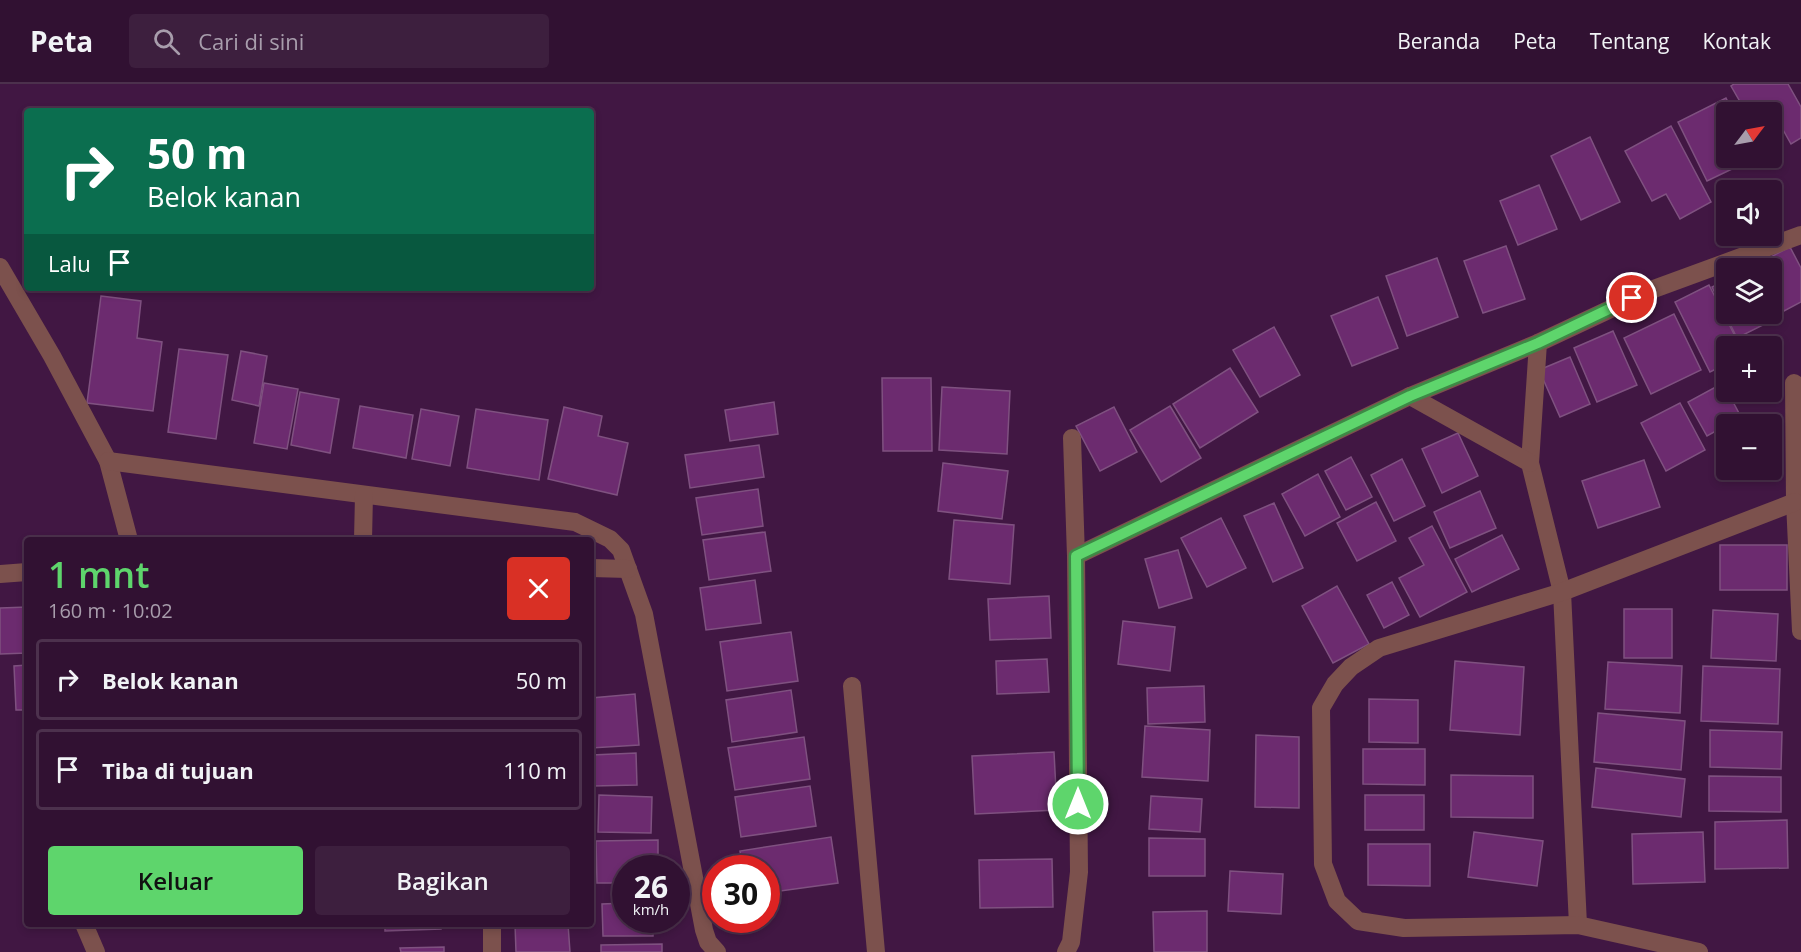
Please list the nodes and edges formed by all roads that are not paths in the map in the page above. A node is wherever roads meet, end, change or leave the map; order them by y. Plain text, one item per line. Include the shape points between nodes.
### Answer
1 (1801, 235) edge
2 (0, 267) edge
3 (1538, 343) junction
4 (1794, 383) dead end
5 (1410, 396) junction
6 (1072, 438) dead end
7 (108, 461) junction
8 (1530, 463) junction
9 (364, 495) junction
10 (1795, 502) junction
11 (128, 537) edge
12 (363, 537) edge
13 (1076, 556) junction
14 (594, 568) edge
15 (628, 569) junction
16 (24, 572) edge
17 (0, 574) edge
18 (1562, 592) junction
19 (1801, 631) edge
20 (852, 686) dead end
21 (1578, 925) junction
22 (85, 927) edge
23 (492, 927) edge
24 (96, 952) edge
25 (492, 952) edge
26 (717, 952) edge
27 (876, 952) edge
28 (1066, 952) edge
29 (1699, 952) edge

1 - 3 street via 1651,290
2 - 7 street
3 - 5 street
3 - 8 street
4 - 10 street
5 - 8 street
5 - 13 street
6 - 13 street
7 - 9 street
7 - 11 street
8 - 18 street
9 - 12 street
9 - 15 street via 575,522 610,539 621,550
10 - 18 street
10 - 19 street
13 - 28 street via 1078,872 1071,942
14 - 15 street
15 - 26 street via 644,614 704,930
16 - 17 street
18 - 21 street
18 - 21 street via 1379,648 1351,667 1335,684 1321,708 1323,864 1337,901 1358,921 1404,928
20 - 27 street
21 - 29 street
22 - 24 street
23 - 25 street

